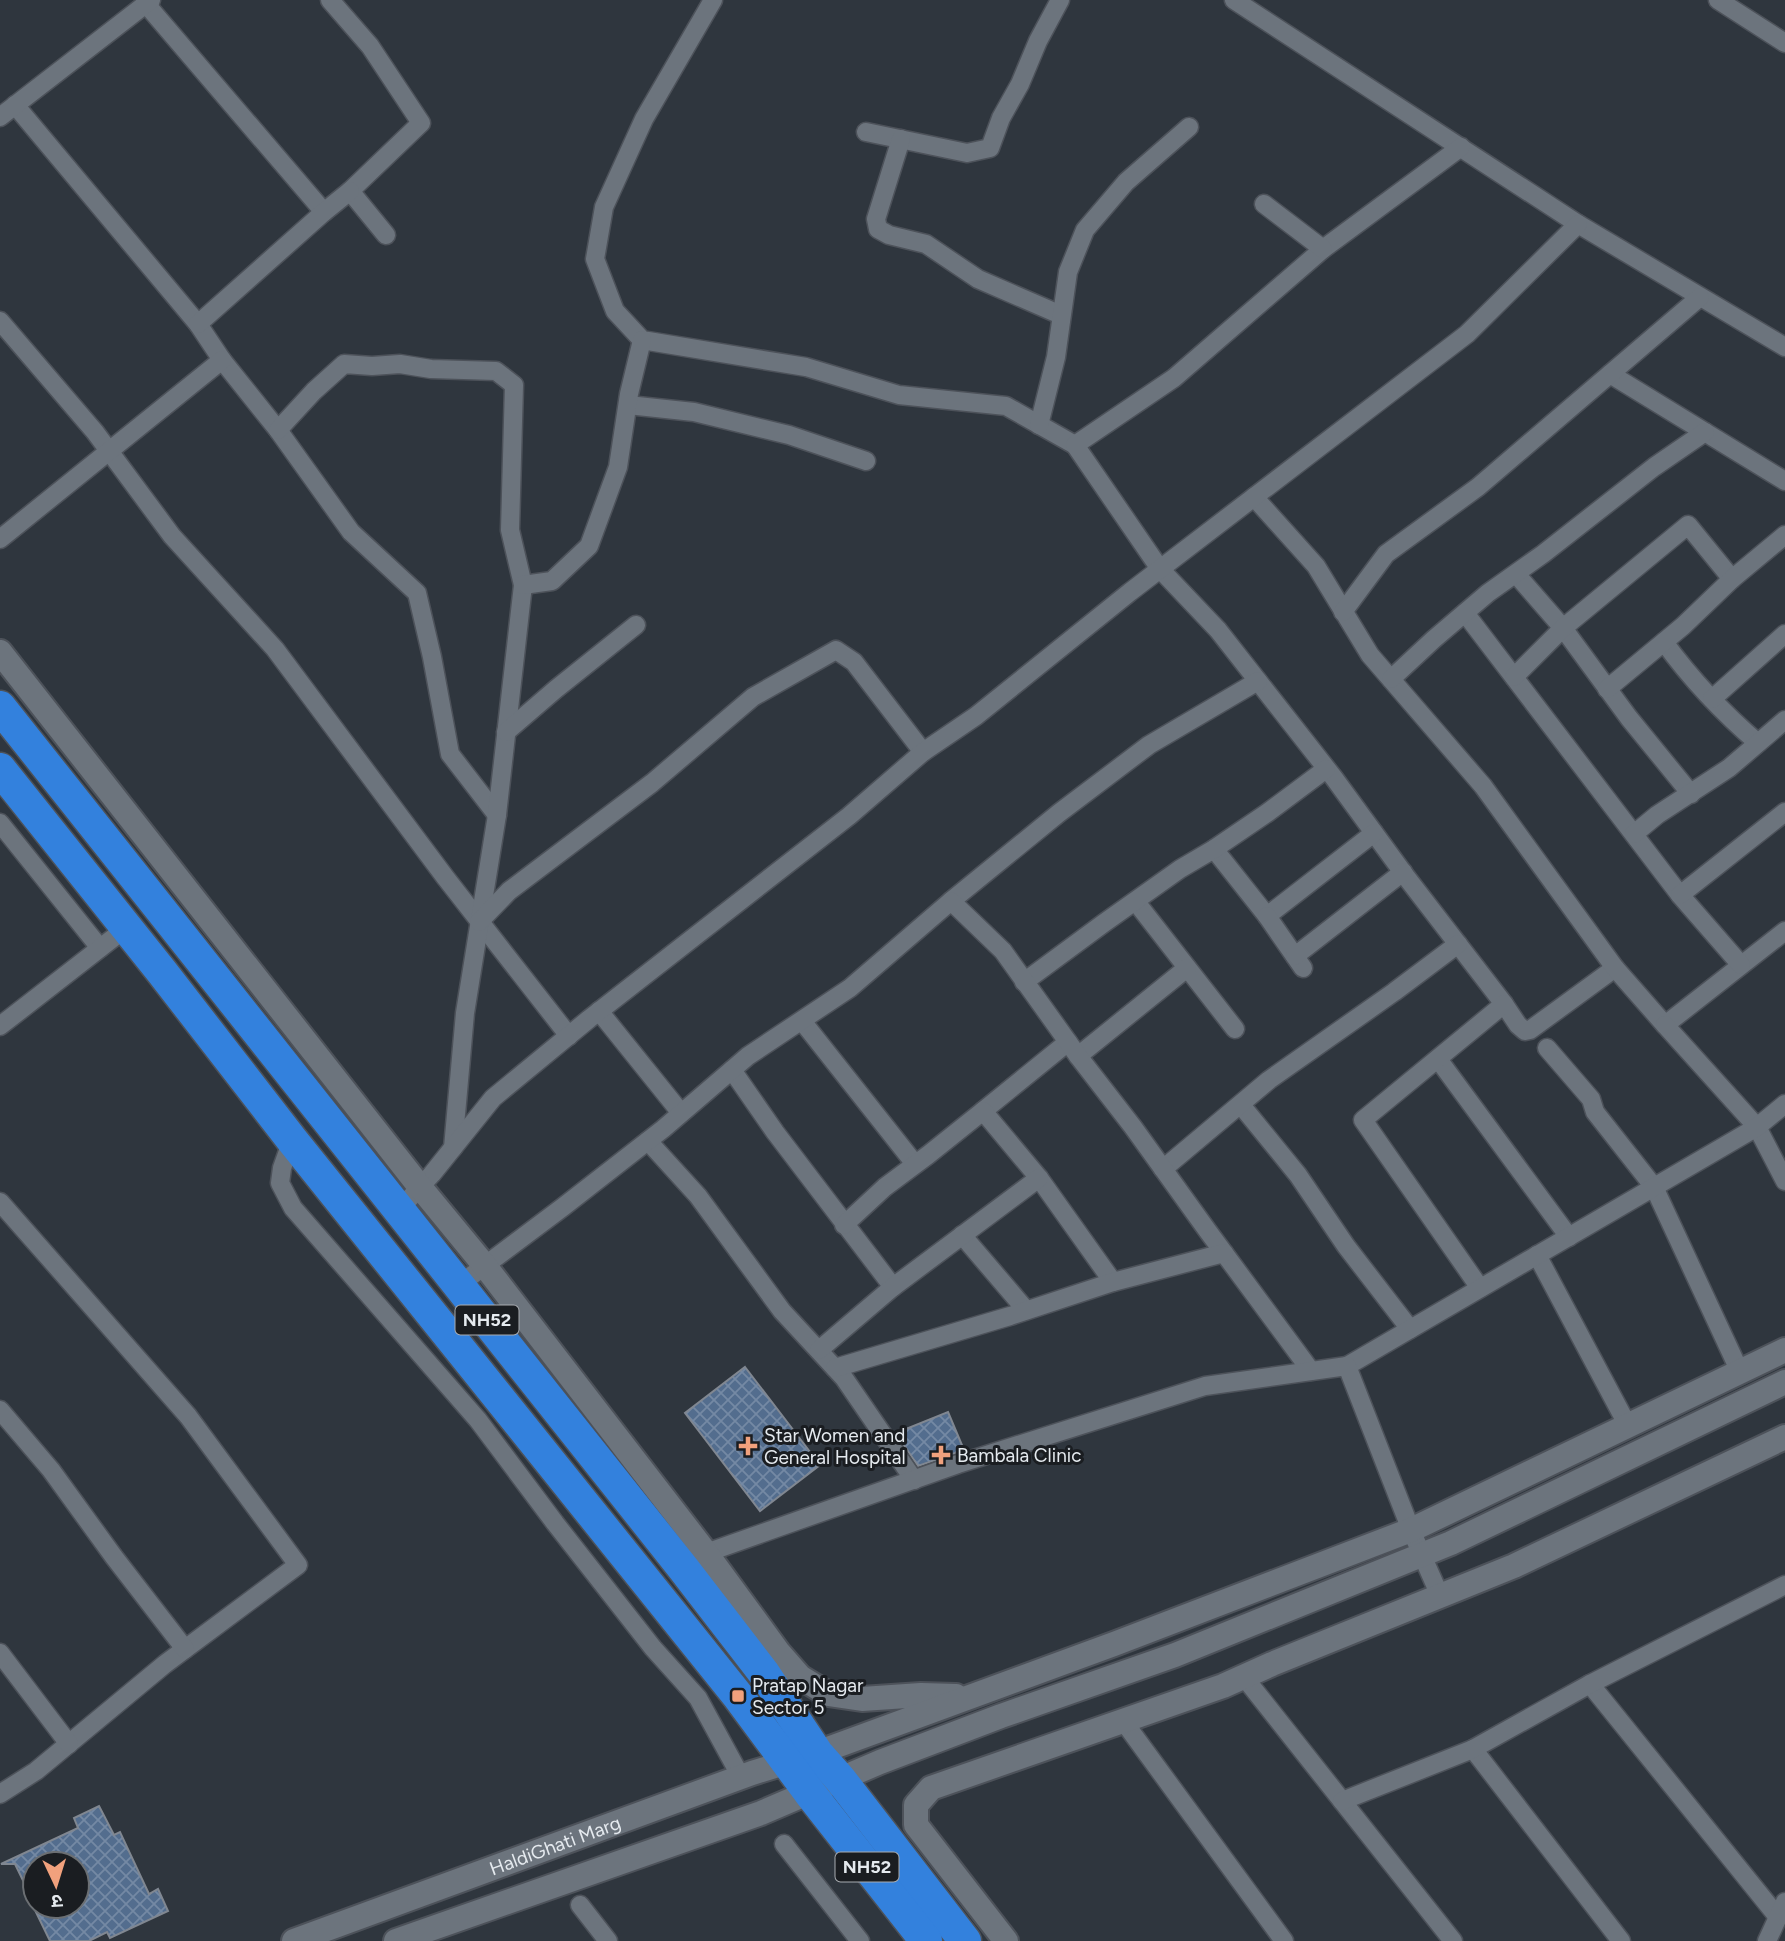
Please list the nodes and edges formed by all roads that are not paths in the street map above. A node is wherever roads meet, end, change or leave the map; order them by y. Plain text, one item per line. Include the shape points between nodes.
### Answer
1 (330, 0) edge
2 (713, 0) edge
3 (1060, 0) edge
4 (1234, 0) edge
5 (1718, 0) edge
6 (149, 2) edge
7 (1785, 43) edge
8 (15, 105) junction
9 (0, 117) edge
10 (1189, 127) dead end
11 (866, 132) dead end
12 (901, 139) junction
13 (1461, 147) junction
14 (350, 191) junction
15 (1264, 204) dead end
16 (324, 212) junction
17 (1578, 225) junction
18 (386, 235) dead end
19 (1323, 249) junction
20 (1700, 297) junction
21 (1061, 315) junction
22 (0, 321) edge
23 (198, 324) junction
24 (642, 340) junction
25 (1785, 347) edge
26 (222, 360) junction
27 (1610, 374) junction
28 (628, 405) junction
29 (1039, 425) junction
30 (278, 430) junction
31 (1705, 432) junction
32 (1075, 445) junction
33 (110, 451) junction
34 (866, 461) dead end
35 (1785, 481) edge
36 (1254, 497) junction
37 (1785, 535) edge
38 (0, 539) edge
39 (1160, 569) junction
40 (1516, 574) junction
41 (1732, 579) junction
42 (523, 585) junction
43 (1343, 612) junction
44 (1465, 613) junction
45 (636, 625) dead end
46 (1563, 628) junction
47 (1785, 634) edge
48 (1664, 642) junction
49 (0, 652) edge
50 (1514, 677) junction
51 (1391, 679) junction
52 (1258, 681) junction
53 (1607, 689) junction
54 (1712, 699) junction
55 (0, 707) edge
56 (1785, 720) edge
57 (506, 732) junction
58 (1758, 743) junction
59 (923, 752) junction
60 (0, 769) edge
61 (1326, 769) junction
62 (1692, 794) junction
63 (1785, 812) edge
64 (497, 815) junction
65 (0, 822) edge
66 (1374, 833) junction
67 (1634, 834) junction
68 (1214, 849) junction
69 (1403, 872) junction
70 (1680, 895) junction
71 (951, 901) junction
72 (1136, 902) junction
73 (1267, 916) junction
74 (480, 922) junction
75 (126, 928) junction
76 (1785, 931) edge
77 (1458, 944) junction
78 (100, 948) junction
79 (1741, 965) junction
80 (1187, 968) junction
81 (1615, 968) junction
82 (1024, 982) junction
83 (1504, 1004) junction
84 (599, 1011) junction
85 (802, 1021) junction
86 (1665, 1025) junction
87 (0, 1026) edge
88 (1234, 1028) dead end
89 (569, 1036) junction
90 (1547, 1048) dead end
91 (1073, 1049) junction
92 (1438, 1059) junction
93 (732, 1070) junction
94 (1785, 1104) edge
95 (1241, 1105) junction
96 (983, 1111) junction
97 (681, 1113) junction
98 (1757, 1127) junction
99 (292, 1140) junction
100 (648, 1141) junction
101 (453, 1148) junction
102 (915, 1164) junction
103 (1163, 1169) junction
104 (1038, 1178) junction
105 (1785, 1181) edge
106 (1654, 1187) junction
107 (420, 1188) junction
108 (0, 1202) edge
109 (398, 1211) junction
110 (844, 1225) junction
111 (962, 1235) junction
112 (1569, 1237) junction
113 (1224, 1254) junction
114 (1537, 1255) junction
115 (485, 1266) junction
116 (1114, 1282) junction
117 (459, 1285) junction
118 (892, 1287) junction
119 (1480, 1288) junction
120 (1026, 1310) junction
121 (1410, 1329) junction
122 (819, 1350) junction
123 (1785, 1350) edge
124 (1346, 1366) junction
125 (835, 1368) junction
126 (1311, 1371) junction
127 (1740, 1372) junction
128 (1785, 1382) edge
129 (0, 1410) edge
130 (1628, 1426) junction
131 (1785, 1437) edge
132 (914, 1480) junction
133 (1411, 1530) junction
134 (1423, 1555) junction
135 (695, 1561) junction
136 (1785, 1585) edge
137 (1440, 1596) junction
138 (185, 1649) junction
139 (0, 1653) edge
140 (1244, 1677) junction
141 (1590, 1684) junction
142 (969, 1697) junction
143 (1124, 1722) junction
144 (69, 1744) junction
145 (1473, 1749) junction
146 (817, 1753) junction
147 (786, 1762) junction
148 (741, 1777) junction
149 (841, 1779) junction
150 (809, 1792) junction
151 (0, 1794) edge
152 (1342, 1801) junction
153 (784, 1844) dead end
154 (580, 1905) dead end
155 (1782, 1909) edge
156 (294, 1941) edge
157 (396, 1941) edge
158 (608, 1941) edge
159 (860, 1941) edge
160 (926, 1941) edge
161 (965, 1941) edge
162 (1006, 1941) edge
163 (1284, 1941) edge
164 (1453, 1941) edge
165 (1621, 1941) edge
166 (1767, 1941) edge

1 - 14 street via 370,46 421,123
2 - 24 street via 644,119 604,206 595,259 615,311
3 - 12 street via 990,148 967,153
4 - 13 street
5 - 7 street
6 - 8 street
6 - 16 street
8 - 9 street
8 - 23 street
10 - 21 street via 1126,182 1085,230 1068,272
11 - 12 street
12 - 21 street via 876,219 878,229 926,244 978,279
13 - 17 street
13 - 19 street
14 - 16 street
14 - 18 street
15 - 19 street
16 - 23 street
17 - 20 street
17 - 36 street via 1467,334
19 - 32 street via 1174,378
20 - 25 street
20 - 27 street
21 - 29 street
22 - 33 street
23 - 26 street
24 - 28 street
24 - 29 street via 806,367 899,395 1006,406
26 - 30 street
26 - 33 street
27 - 31 street
27 - 43 street via 1478,487 1386,554
28 - 34 street via 695,412 789,435
28 - 42 street via 618,467 589,546 552,582
29 - 32 street
30 - 42 street via 344,364 496,371 514,385 510,530
30 - 64 street via 351,532 417,593 450,754
31 - 35 street
31 - 40 street
32 - 39 street
33 - 38 street
33 - 74 street via 172,536 275,649
36 - 39 street
36 - 43 street via 1315,566
37 - 41 street
39 - 52 street
39 - 59 street via 976,716
40 - 44 street
40 - 46 street
41 - 46 street via 1688,525
41 - 48 street
42 - 57 street
43 - 51 street
44 - 50 street
44 - 51 street
45 - 57 street
46 - 50 street
46 - 53 street
47 - 54 street
48 - 53 street
48 - 54 street
49 - 107 street
50 - 67 street
51 - 81 street via 1483,786
52 - 61 street
52 - 71 street via 1149,745
53 - 62 street
54 - 58 street
55 - 109 highway, NH52
56 - 58 street
57 - 64 street
58 - 62 street
59 - 74 street via 854,662 836,650 752,698 652,783 509,891
59 - 84 street via 849,816
60 - 75 highway, NH52
61 - 66 street
61 - 68 street
62 - 67 street
63 - 70 street
64 - 74 street
65 - 78 street
66 - 69 street
66 - 73 street
67 - 70 street
68 - 72 street
68 - 73 street
69 - 73 street via 1299,962
69 - 77 street
70 - 79 street
71 - 82 street via 1003,951
71 - 85 street via 850,988
72 - 80 street
72 - 82 street
74 - 89 street
74 - 101 street via 465,1013
75 - 78 street
75 - 99 highway, NH52
76 - 79 street
77 - 83 street
77 - 95 street
78 - 87 street
79 - 86 street
80 - 88 street
80 - 91 street
81 - 83 street via 1530,1030 1518,1025
81 - 86 street
82 - 91 street
83 - 92 street
84 - 89 street
84 - 97 street
85 - 93 street
85 - 102 street
86 - 98 street
89 - 101 street via 493,1098
90 - 106 street via 1591,1099 1595,1112
91 - 96 street
91 - 103 street
92 - 112 street
92 - 119 street via 1363,1120
93 - 97 street
93 - 110 street
94 - 98 street
95 - 103 street
95 - 121 street
96 - 102 street
96 - 104 street
97 - 100 street
98 - 105 street
98 - 106 street
99 - 147 highway, NH52
99 - 148 street via 280,1183 293,1208 478,1420 653,1648 698,1698
100 - 115 street
100 - 122 street via 698,1196 782,1311
101 - 107 street
102 - 110 street
103 - 113 street
104 - 111 street
104 - 116 street
106 - 112 street
106 - 127 street
107 - 109 street
107 - 115 street
108 - 138 street via 188,1416 298,1564
109 - 117 highway, NH52
110 - 118 street
111 - 118 street
111 - 120 street
112 - 114 street
113 - 116 street
113 - 126 street
114 - 119 street
114 - 130 street
115 - 117 street
115 - 135 street
116 - 120 street
117 - 135 highway, NH52
118 - 122 street
119 - 121 street
120 - 125 street
121 - 124 street
122 - 125 street
123 - 127 street, HaldiGhati Marg
124 - 126 street
124 - 133 street
125 - 132 street
126 - 132 street via 1205,1386
127 - 130 street, HaldiGhati Marg
128 - 134 street, HaldiGhati Marg
129 - 138 street via 51,1470
130 - 133 street, HaldiGhati Marg
131 - 137 street via 1514,1566
132 - 135 street
133 - 134 street
133 - 142 street, HaldiGhati Marg
134 - 137 street
134 - 149 street, HaldiGhati Marg via 1175,1655
135 - 142 street via 800,1678 828,1694 862,1699
135 - 146 highway, NH52
136 - 141 street
137 - 140 street
138 - 144 street
139 - 144 street
140 - 143 street
140 - 152 street
141 - 145 street
141 - 155 street
142 - 146 street, HaldiGhati Marg
143 - 162 street via 932,1788 916,1805 916,1825
143 - 163 street
144 - 151 street
145 - 152 street
145 - 165 street
146 - 147 street, HaldiGhati Marg
146 - 149 highway, NH52
147 - 148 street, HaldiGhati Marg
147 - 150 highway, NH52
148 - 156 street, HaldiGhati Marg
149 - 150 street, HaldiGhati Marg
149 - 161 highway, NH52
150 - 157 street, HaldiGhati Marg via 748,1818
150 - 160 highway, NH52
152 - 164 street
153 - 159 street
154 - 158 street
155 - 166 street

